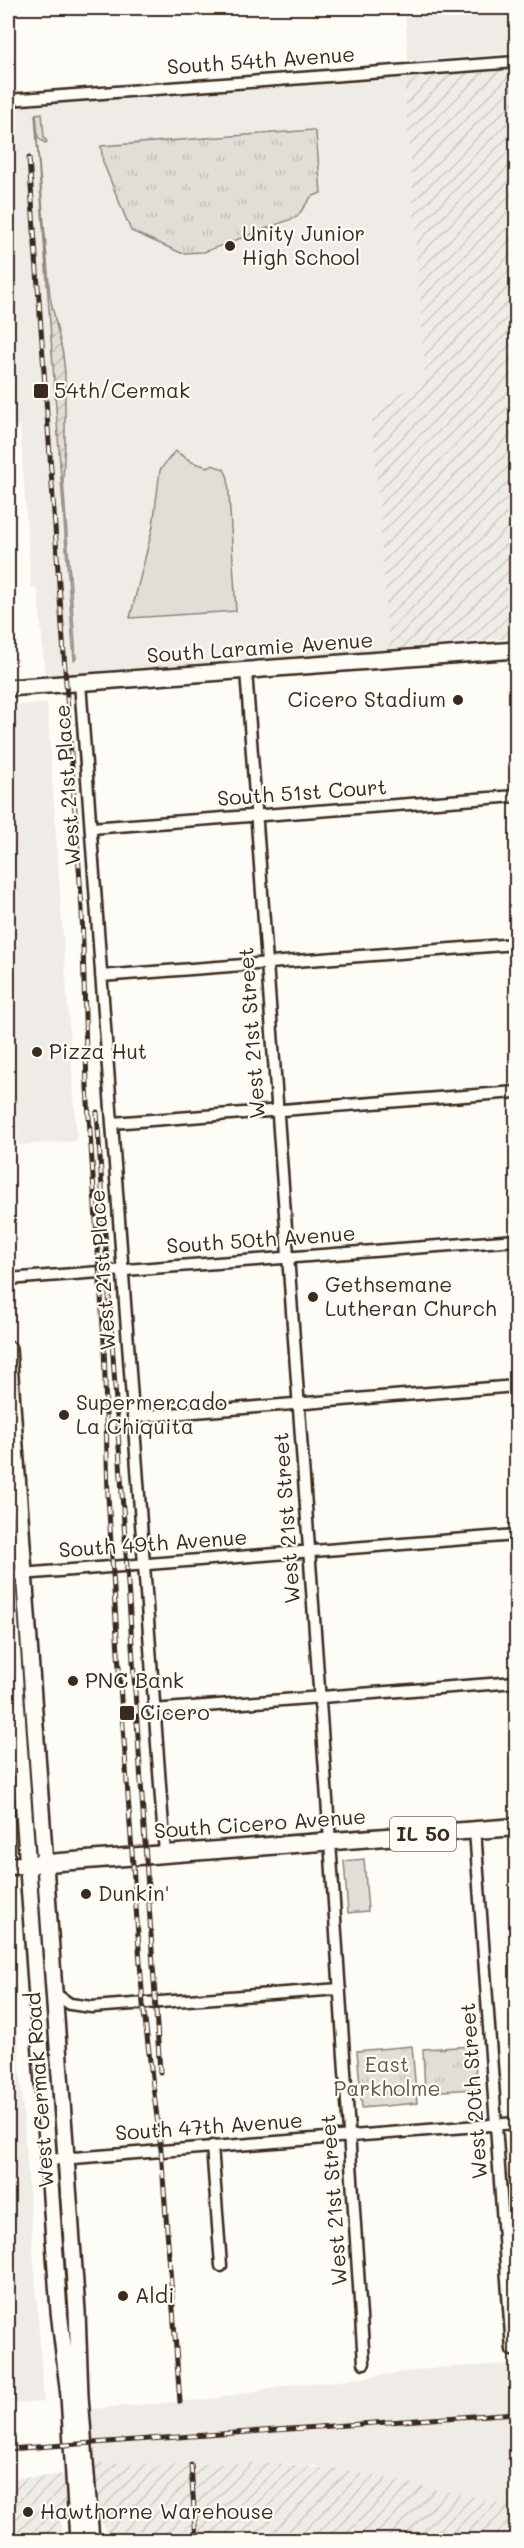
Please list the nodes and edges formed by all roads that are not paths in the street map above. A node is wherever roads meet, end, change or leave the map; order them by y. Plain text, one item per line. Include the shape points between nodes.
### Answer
1 (516, 62) edge
2 (8, 99) edge
3 (516, 650) edge
4 (246, 670) junction
5 (80, 682) junction
6 (8, 688) edge
7 (516, 796) edge
8 (256, 816) junction
9 (91, 828) junction
10 (516, 944) edge
11 (266, 963) junction
12 (101, 976) junction
13 (516, 1092) edge
14 (277, 1110) junction
15 (112, 1123) junction
16 (516, 1240) edge
17 (288, 1257) junction
18 (122, 1270) junction
19 (8, 1279) edge
20 (8, 1348) edge
21 (516, 1386) edge
22 (298, 1403) junction
23 (133, 1416) junction
24 (516, 1535) edge
25 (309, 1551) junction
26 (143, 1564) junction
27 (23, 1573) junction
28 (8, 1575) edge
29 (8, 1584) edge
30 (516, 1682) edge
31 (319, 1697) junction
32 (153, 1710) junction
33 (516, 1827) edge
34 (475, 1830) junction
35 (330, 1841) junction
36 (165, 1854) junction
37 (45, 1863) junction
38 (27, 1865) junction
39 (8, 1866) edge
40 (339, 1989) junction
41 (54, 1993) junction
42 (516, 2123) edge
43 (496, 2125) junction
44 (349, 2136) junction
45 (212, 2146) junction
46 (66, 2158) junction
47 (48, 2160) junction
48 (221, 2266) dead end
49 (512, 2350) dead end
50 (364, 2363) dead end
51 (78, 2541) edge
52 (91, 2541) edge

1 - 2 street, South 54th Avenue
3 - 4 main road, South Laramie Avenue
4 - 5 main road, South Laramie Avenue
4 - 8 street, West 21st Street
5 - 6 main road, South Laramie Avenue
5 - 9 street, West 21st Place
7 - 8 street, South 51st Court
8 - 9 street, South 51st Court
8 - 11 street, West 21st Street
9 - 12 street, West 21st Place
10 - 11 street
11 - 12 street
11 - 14 street, West 21st Street
12 - 15 street, West 21st Place
13 - 14 street
14 - 15 street
14 - 17 street, West 21st Street
15 - 18 street, West 21st Place
16 - 17 street, South 50th Avenue
17 - 18 street, South 50th Avenue
17 - 22 street, West 21st Street
18 - 19 street, South 50th Avenue
18 - 23 street, West 21st Place
20 - 27 main road, West Cermak Road
21 - 22 street
22 - 23 street
22 - 25 street, West 21st Street
23 - 26 street, West 21st Place
24 - 25 street, South 49th Avenue
25 - 26 street, South 49th Avenue
25 - 31 street, West 21st Street
26 - 27 street, South 49th Avenue
26 - 32 street, West 21st Place
27 - 28 street, South 49th Avenue
27 - 37 main road, West Cermak Road
29 - 38 main road, West Cermak Road
30 - 31 street
31 - 32 street
31 - 35 street, West 21st Street
32 - 36 street, West 21st Place
33 - 34 main road, South Cicero Avenue / IL 50
34 - 35 main road, South Cicero Avenue / IL 50
34 - 43 street, West 20th Street
35 - 36 main road, South Cicero Avenue / IL 50
35 - 40 street, West 21st Street
36 - 37 main road, South Cicero Avenue / IL 50
37 - 38 main road, South Cicero Avenue / IL 50
37 - 41 main road, West Cermak Road
38 - 39 main road, South Cicero Avenue / IL 50
38 - 47 main road, West Cermak Road
40 - 41 street via 92,2007 70,2004
40 - 44 street, West 21st Street
41 - 46 main road, West Cermak Road
42 - 43 street, South 47th Avenue
43 - 44 street, South 47th Avenue
43 - 49 street, West 20th Street
44 - 45 street, South 47th Avenue
44 - 50 street, West 21st Street
45 - 46 street, South 47th Avenue
45 - 48 street
46 - 47 street, South 47th Avenue
46 - 52 main road, West Cermak Road
47 - 51 main road, West Cermak Road

